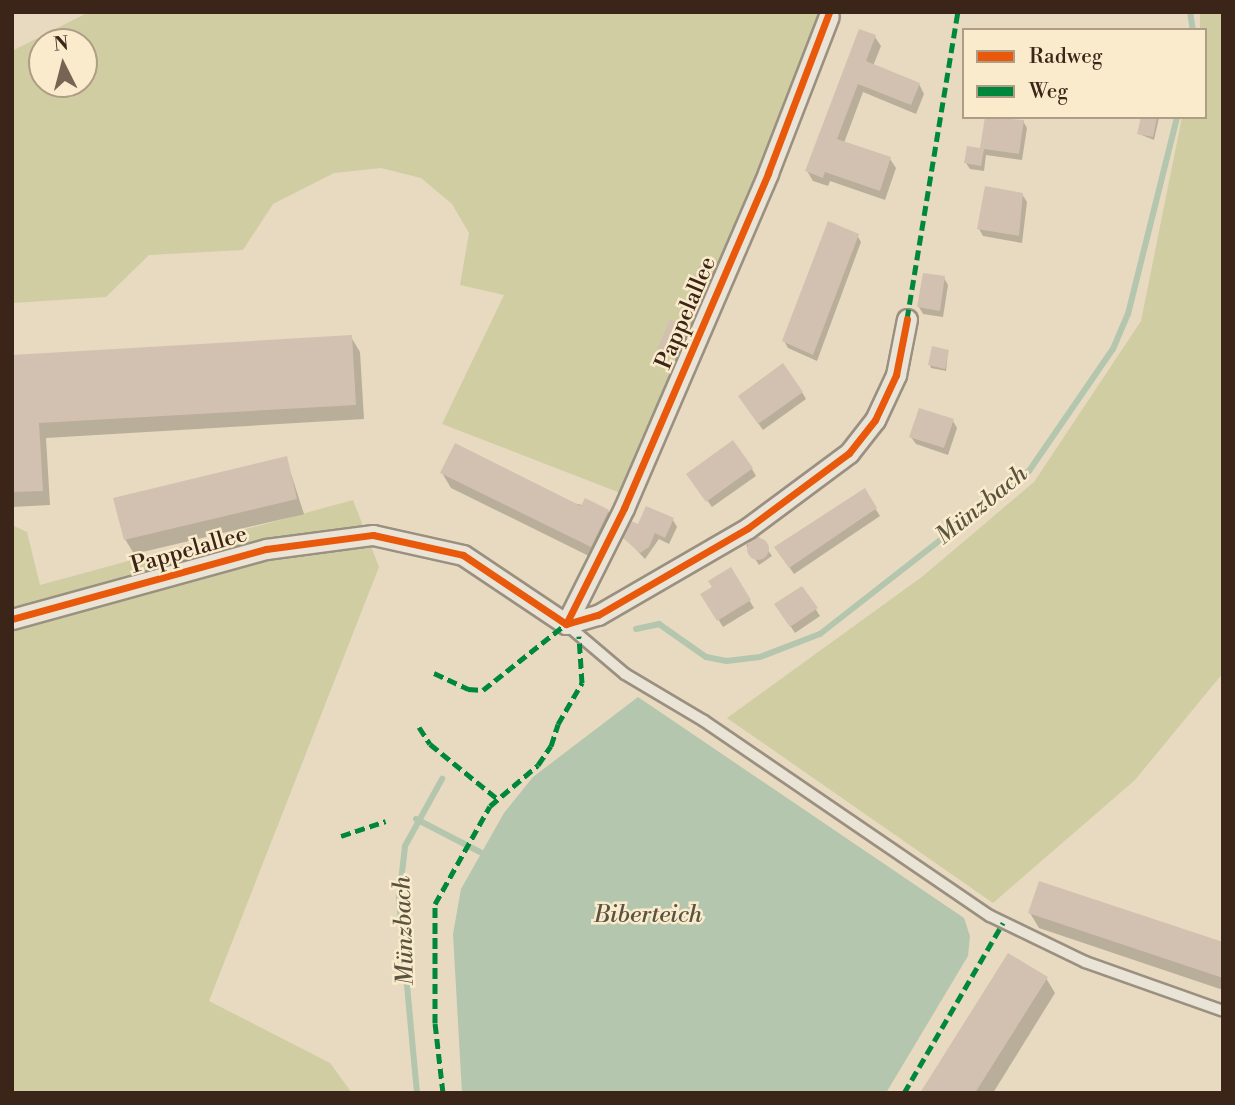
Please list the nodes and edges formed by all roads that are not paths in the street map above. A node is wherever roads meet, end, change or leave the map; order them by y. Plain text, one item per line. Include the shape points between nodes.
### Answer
1 (829, 16) dead end
2 (907, 319) dead end
3 (12, 619) edge
4 (566, 624) junction
5 (1223, 1011) edge

1 - 4 street, Pappelallee via 768,173 624,508
2 - 4 street via 896,375 876,420 849,453 748,528 677,573 598,615
3 - 4 street, Pappelallee via 266,548 373,535 463,555
4 - 5 lane via 625,674 705,721 990,916 1085,962

